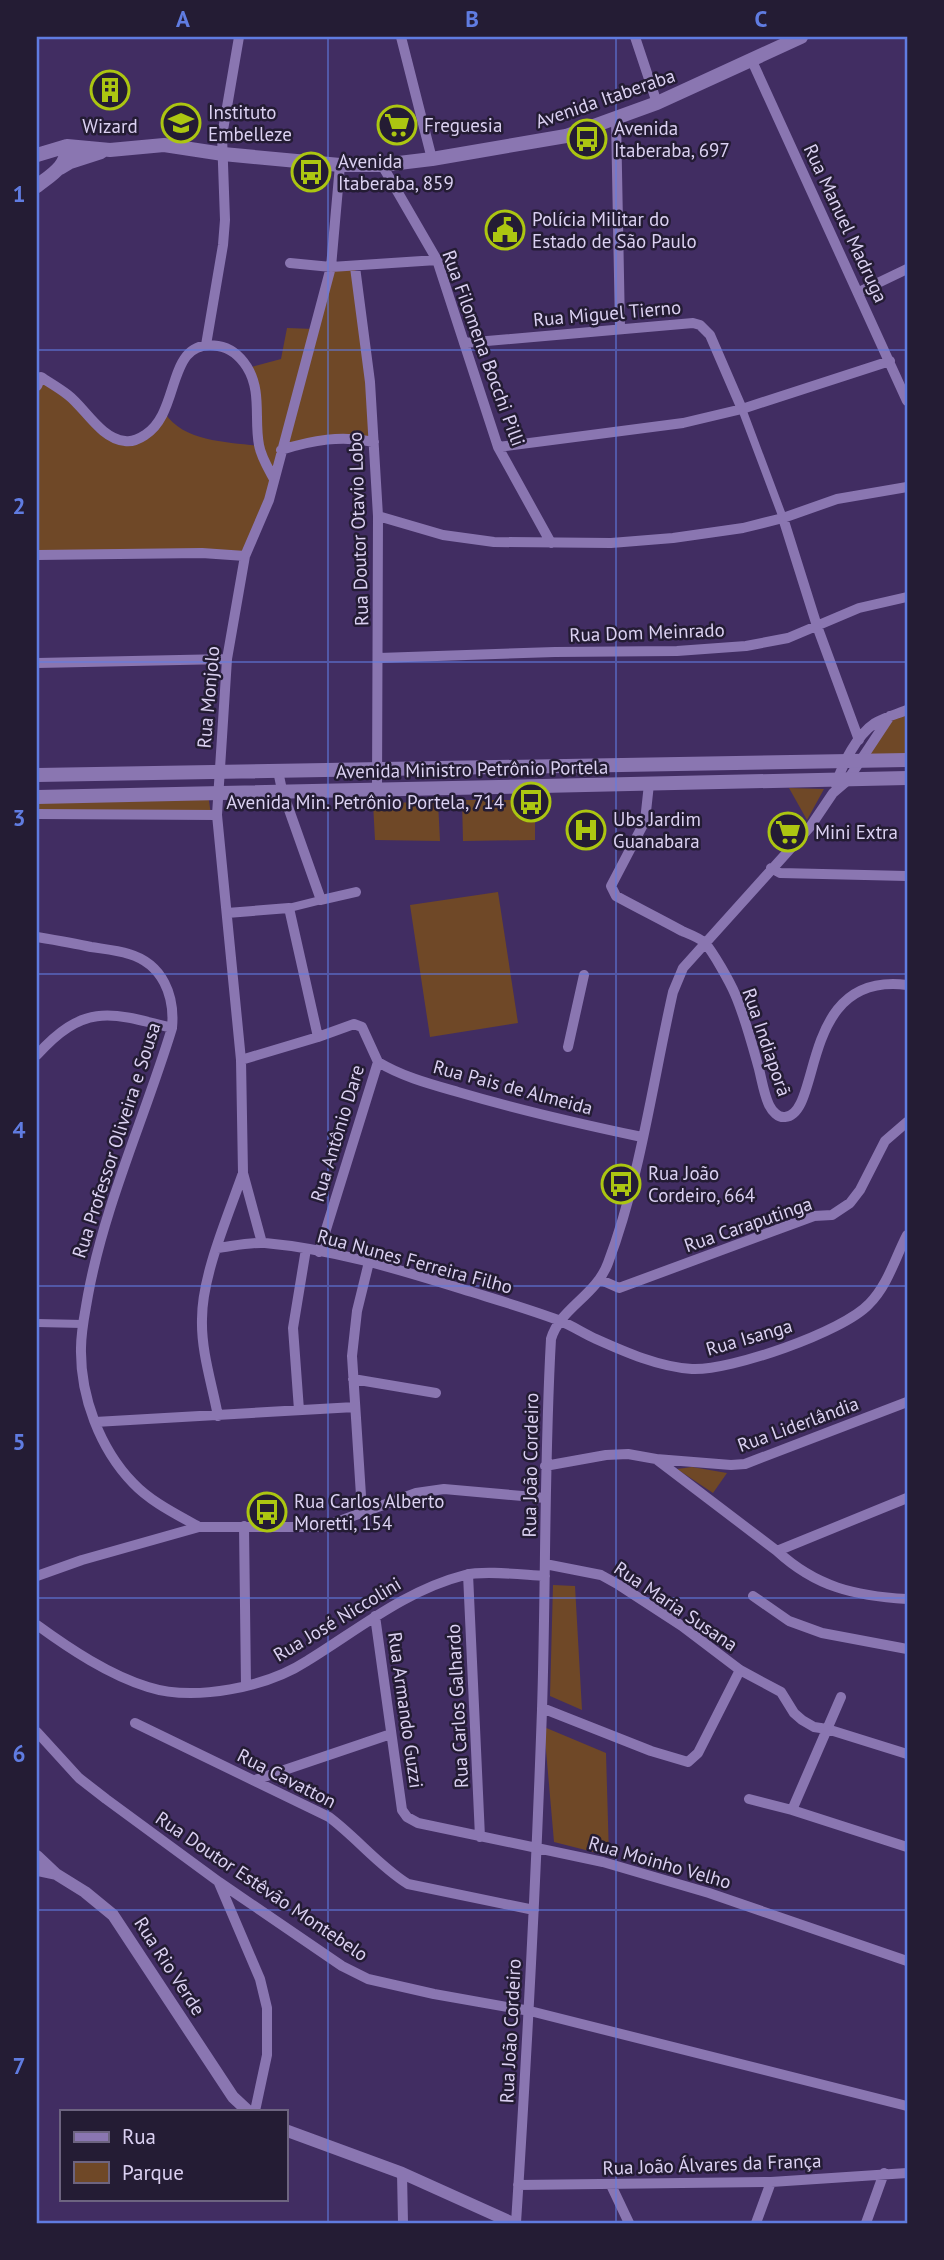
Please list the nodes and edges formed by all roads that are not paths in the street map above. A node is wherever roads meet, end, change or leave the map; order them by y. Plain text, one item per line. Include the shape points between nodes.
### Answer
1 (239, 37) edge
2 (401, 37) edge
3 (635, 37) edge
4 (801, 37) edge
5 (752, 61) junction
6 (657, 103) junction
7 (616, 119) junction
8 (66, 146) junction
9 (110, 150) junction
10 (223, 153) junction
11 (37, 156) edge
12 (432, 159) junction
13 (340, 165) junction
14 (382, 165) junction
15 (60, 168) junction
16 (37, 186) edge
17 (437, 260) junction
18 (290, 263) dead end
19 (331, 267) junction
20 (355, 267) junction
21 (907, 269) edge
22 (859, 292) junction
23 (620, 328) junction
24 (464, 343) junction
25 (206, 345) junction
26 (890, 362) junction
27 (38, 379) edge
28 (907, 401) edge
29 (742, 409) junction
30 (374, 442) junction
31 (498, 447) junction
32 (281, 450) junction
33 (274, 479) junction
34 (907, 487) edge
35 (378, 516) junction
36 (783, 518) junction
37 (551, 543) junction
38 (37, 555) edge
39 (245, 556) junction
40 (907, 597) edge
41 (817, 626) junction
42 (379, 658) junction
43 (227, 659) junction
44 (37, 663) edge
45 (907, 710) edge
46 (890, 716) junction
47 (859, 740) junction
48 (907, 760) edge
49 (852, 762) junction
50 (377, 768) junction
51 (278, 771) junction
52 (219, 772) junction
53 (37, 775) edge
54 (907, 778) edge
55 (649, 784) junction
56 (839, 785) junction
57 (377, 790) junction
58 (283, 793) junction
59 (217, 794) junction
60 (37, 797) edge
61 (37, 814) edge
62 (217, 816) junction
63 (771, 869) junction
64 (907, 876) edge
65 (356, 892) dead end
66 (321, 900) junction
67 (289, 908) junction
68 (227, 913) junction
69 (37, 936) edge
70 (704, 942) junction
71 (584, 975) dead end
72 (907, 985) edge
73 (172, 1028) junction
74 (318, 1037) junction
75 (568, 1047) dead end
76 (37, 1055) edge
77 (241, 1060) junction
78 (378, 1062) junction
79 (907, 1122) edge
80 (642, 1137) junction
81 (243, 1173) junction
82 (907, 1235) edge
83 (262, 1243) junction
84 (217, 1248) junction
85 (306, 1249) junction
86 (319, 1252) junction
87 (369, 1262) junction
88 (601, 1280) junction
89 (560, 1320) junction
90 (37, 1323) edge
91 (83, 1324) junction
92 (353, 1379) junction
93 (436, 1394) dead end
94 (907, 1402) edge
95 (355, 1408) junction
96 (299, 1410) junction
97 (218, 1416) junction
98 (95, 1422) junction
99 (656, 1459) junction
100 (545, 1466) junction
101 (545, 1498) junction
102 (907, 1498) edge
103 (362, 1511) junction
104 (244, 1526) junction
105 (199, 1527) junction
106 (777, 1551) junction
107 (545, 1570) junction
108 (468, 1574) junction
109 (37, 1576) edge
110 (753, 1596) dead end
111 (907, 1599) edge
112 (375, 1616) junction
113 (37, 1625) edge
114 (907, 1649) edge
115 (740, 1670) junction
116 (246, 1686) junction
117 (841, 1697) dead end
118 (542, 1709) junction
119 (135, 1723) dead end
120 (827, 1728) junction
121 (37, 1732) edge
122 (391, 1734) junction
123 (907, 1755) edge
124 (255, 1780) junction
125 (749, 1799) dead end
126 (402, 1810) joint
127 (792, 1810) junction
128 (480, 1837) junction
129 (907, 1847) edge
130 (536, 1849) junction
131 (37, 1856) edge
132 (37, 1870) edge
133 (56, 1874) junction
134 (219, 1882) junction
135 (534, 1910) junction
136 (907, 1961) edge
137 (530, 2011) junction
138 (907, 2106) edge
139 (247, 2110) edge
140 (255, 2110) edge
141 (287, 2131) edge
142 (402, 2173) junction
143 (884, 2173) junction
144 (907, 2173) edge
145 (771, 2182) junction
146 (518, 2185) junction
147 (611, 2185) junction
148 (404, 2223) edge
149 (514, 2223) edge
150 (629, 2223) edge
151 (756, 2223) edge
152 (866, 2223) edge

1 - 10 street
2 - 12 street
3 - 6 street
4 - 5 main road, Avenida Itaberaba
5 - 6 main road, Avenida Itaberaba
5 - 22 street, Rua Manuel Madruga
6 - 7 main road, Avenida Itaberaba
7 - 12 main road, Avenida Itaberaba via 566,136
7 - 23 street
8 - 9 main road, Avenida Itaberaba
8 - 11 main road, Avenida Itaberaba
8 - 15 main road
9 - 10 main road, Avenida Itaberaba via 164,145
9 - 15 main road
10 - 13 main road, Avenida Itaberaba
10 - 25 street via 223,245
12 - 14 main road, Avenida Itaberaba
13 - 14 main road, Avenida Itaberaba
13 - 19 street, Rua Monjolo
14 - 17 street, Rua Filomena Bocchi Pilli
15 - 16 main road
17 - 20 street
17 - 24 street, Rua Filomena Bocchi Pilli
18 - 19 street
19 - 20 street
19 - 32 street, Rua Monjolo
20 - 30 street, Rua Doutor Otavio Lobo
21 - 22 street
22 - 26 street, Rua Manuel Madruga
23 - 24 street, Rua Miguel Tierno
23 - 29 street, Rua Miguel Tierno via 700,325 709,335
24 - 31 street, Rua Filomena Bocchi Pilli
25 - 27 street via 180,363 159,425 138,439 113,437 68,395
25 - 33 street via 237,354 248,368 256,393 259,446
26 - 28 street, Rua Manuel Madruga
26 - 29 street
29 - 31 street via 683,423
29 - 36 street
30 - 32 street via 316,439
30 - 35 street, Rua Doutor Otavio Lobo
31 - 37 street, Rua Filomena Bocchi Pilli
32 - 33 street, Rua Monjolo
33 - 39 street, Rua Monjolo
34 - 36 street via 837,499
35 - 37 street via 443,535
35 - 42 street, Rua Doutor Otavio Lobo
36 - 37 street via 673,538
36 - 41 street
38 - 39 street
39 - 43 street, Rua Monjolo
40 - 41 street, Rua Dom Meinrado via 859,608
41 - 42 street, Rua Dom Meinrado via 788,638 746,646
41 - 47 street
42 - 50 street, Rua Doutor Otavio Lobo
43 - 44 street
43 - 52 street, Rua Monjolo
45 - 46 street, Rua João Cordeiro
46 - 47 street, Rua João Cordeiro via 872,725
46 - 49 street, Rua João Cordeiro
47 - 49 street, Rua João Cordeiro
48 - 49 main road, Avenida Ministro Petrônio Portela
49 - 50 main road, Avenida Ministro Petrônio Portela
49 - 56 street, Rua João Cordeiro
50 - 51 main road, Avenida Ministro Petrônio Portela
50 - 57 street, Rua Doutor Otavio Lobo
51 - 52 main road, Avenida Ministro Petrônio Portela
51 - 58 street
52 - 53 main road, Avenida Ministro Petrônio Portela
52 - 59 street, Rua Monjolo
54 - 56 main road, Avenida Ministro Petrônio Portela
55 - 56 main road, Avenida Ministro Petrônio Portela
55 - 57 main road, Avenida Ministro Petrônio Portela
55 - 70 street via 645,821 611,886 616,896
56 - 63 street, Rua João Cordeiro via 810,827
57 - 58 main road, Avenida Ministro Petrônio Portela
58 - 59 main road, Avenida Ministro Petrônio Portela
58 - 66 street
59 - 60 main road, Avenida Ministro Petrônio Portela
59 - 62 street, Rua Monjolo
61 - 62 street
62 - 68 street, Rua Monjolo
63 - 64 street via 780,873
63 - 70 street, Rua João Cordeiro
65 - 66 street
66 - 67 street
67 - 68 street
67 - 74 street
68 - 77 street, Rua Monjolo
69 - 73 street, Rua Professor Oliveira e Sousa via 131,954 148,963 169,991 174,1009
70 - 72 street, Rua Indiaporã via 734,993 769,1104 783,1118 797,1111 801,1103 826,1025 838,1007 871,988
70 - 80 street, Rua João Cordeiro via 683,968 673,992
71 - 75 street
73 - 76 street via 132,1017 105,1014 84,1018
73 - 91 street, Rua Professor Oliveira e Sousa via 109,1208
74 - 77 street
74 - 78 street, Rua Antônio Dare via 354,1024 362,1027
77 - 81 street, Rua Monjolo
78 - 80 street, Rua Pais de Almeida via 408,1077 532,1114
78 - 86 street, Rua Antônio Dare
79 - 88 street, Rua Caraputinga via 885,1141 850,1203 832,1215 814,1216 619,1288
80 - 88 street, Rua João Cordeiro
81 - 83 street, Rua Monjolo
81 - 84 street
82 - 89 street, Rua Isanga via 884,1286 862,1310 841,1324 756,1357 691,1369 596,1339
83 - 84 street, Rua Nunes Ferreira Filho
83 - 85 street, Rua Nunes Ferreira Filho
84 - 97 street via 201,1317
85 - 86 street, Rua Nunes Ferreira Filho
85 - 96 street via 293,1328
86 - 87 street, Rua Nunes Ferreira Filho
87 - 89 street, Rua Nunes Ferreira Filho
87 - 92 street via 354,1333
88 - 89 street, Rua João Cordeiro
89 - 100 street, Rua João Cordeiro via 551,1339
90 - 91 street
91 - 98 street, Rua Professor Oliveira e Sousa via 84,1384
92 - 93 street
92 - 95 street
94 - 99 street, Rua Liderlândia via 746,1464
95 - 96 street
95 - 103 street
96 - 97 street
97 - 98 street
98 - 105 street, Rua Professor Oliveira e Sousa via 108,1451 135,1486
99 - 100 street, Rua Liderlândia via 628,1454
99 - 106 street
100 - 101 street, Rua João Cordeiro
101 - 103 street via 444,1489
101 - 107 street, Rua João Cordeiro
102 - 106 street
103 - 104 street via 323,1527
104 - 105 street
104 - 116 street
105 - 109 street
106 - 111 street via 830,1587
107 - 108 street, Rua José Niccolini
107 - 115 street, Rua Maria Susana via 601,1575 682,1626
107 - 118 street, Rua João Cordeiro
108 - 112 street, Rua José Niccolini via 420,1590
108 - 128 street, Rua Carlos Galhardo
110 - 114 street via 789,1621 822,1633
112 - 116 street, Rua José Niccolini via 290,1672
112 - 122 street, Rua Armando Guzzi
113 - 116 street, Rua José Niccolini via 72,1649 149,1687 207,1693
115 - 118 street via 698,1753 688,1762
115 - 120 street, Rua Maria Susana via 781,1692 802,1720
117 - 120 street
118 - 130 street, Rua João Cordeiro
119 - 124 street, Rua Cavatton
120 - 123 street
120 - 127 street
121 - 134 street, Rua Doutor Estêvão Montebelo via 79,1777
122 - 124 street
122 - 126 street, Rua Armando Guzzi
124 - 135 street, Rua Cavatton via 350,1832 408,1884
125 - 127 street
126 - 128 street, Rua Moinho Velho via 418,1822
127 - 129 street
128 - 130 street, Rua Moinho Velho
130 - 135 street, Rua João Cordeiro
130 - 136 street, Rua Moinho Velho via 579,1856 709,1893
131 - 133 street
132 - 133 street, Rua Rio Verde
133 - 139 street, Rua Rio Verde via 113,1915 233,2097
134 - 137 street, Rua Doutor Estêvão Montebelo via 368,1979
134 - 140 street via 260,1979 267,2008 267,2055
135 - 137 street, Rua João Cordeiro
137 - 138 street, Rua Doutor Estêvão Montebelo
137 - 146 street, Rua João Cordeiro
141 - 142 street
142 - 148 street
142 - 149 street
143 - 144 street, Rua João Álvares da França
143 - 145 street, Rua João Álvares da França
143 - 152 street
145 - 147 street, Rua João Álvares da França
145 - 151 street
146 - 147 street, Rua João Álvares da França
146 - 149 street, Rua João Cordeiro
147 - 150 street

